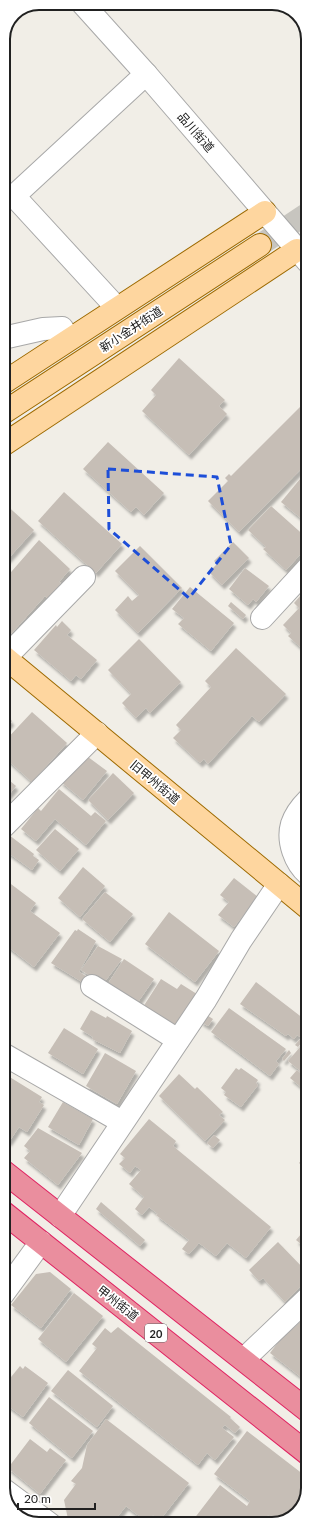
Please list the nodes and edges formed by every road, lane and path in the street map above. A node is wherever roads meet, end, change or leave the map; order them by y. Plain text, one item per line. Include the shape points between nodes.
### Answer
1 (88, 10) edge
2 (146, 74) junction
3 (265, 212) junction
4 (260, 245) tunnel mouth
5 (301, 255) edge
6 (301, 257) edge
7 (117, 308) junction
8 (10, 336) edge
9 (70, 339) junction
10 (10, 378) edge
11 (10, 408) edge
12 (10, 441) edge
13 (301, 576) edge
14 (84, 577) dead end
15 (262, 618) dead end
16 (10, 652) edge
17 (10, 663) edge
18 (97, 733) junction
19 (301, 808) edge
20 (10, 820) edge
21 (301, 866) edge
22 (278, 884) junction
23 (301, 902) edge
24 (92, 986) dead end
25 (178, 1040) junction
26 (10, 1058) edge
27 (122, 1122) junction
28 (10, 1177) edge
29 (60, 1216) junction
30 (10, 1218) edge
31 (41, 1242) junction
32 (10, 1284) edge
33 (301, 1305) edge
34 (244, 1359) junction
35 (301, 1405) edge
36 (301, 1448) edge
37 (11, 1495) edge
38 (41, 1517) edge

1 - 2 street, 品川街道
2 - 3 street, 品川街道
2 - 7 street via 14,196
3 - 5 street, 品川街道
3 - 7 main road
4 - 11 main road, 新小金井街道
6 - 12 main road
7 - 9 main road
8 - 9 street via 43,329 62,328
9 - 10 main road
13 - 15 street
14 - 16 street
17 - 18 main road, 旧甲州街道
18 - 20 street
18 - 22 main road, 旧甲州街道
19 - 21 street via 292,825 291,843 296,860
22 - 23 main road, 旧甲州街道
22 - 25 street
24 - 25 street
25 - 27 street
26 - 27 street
27 - 29 street
28 - 29 highway
29 - 34 highway
30 - 31 highway, 甲州街道 / 20
31 - 32 street
31 - 36 highway, 甲州街道 / 20
33 - 34 street
34 - 35 highway
37 - 38 street

